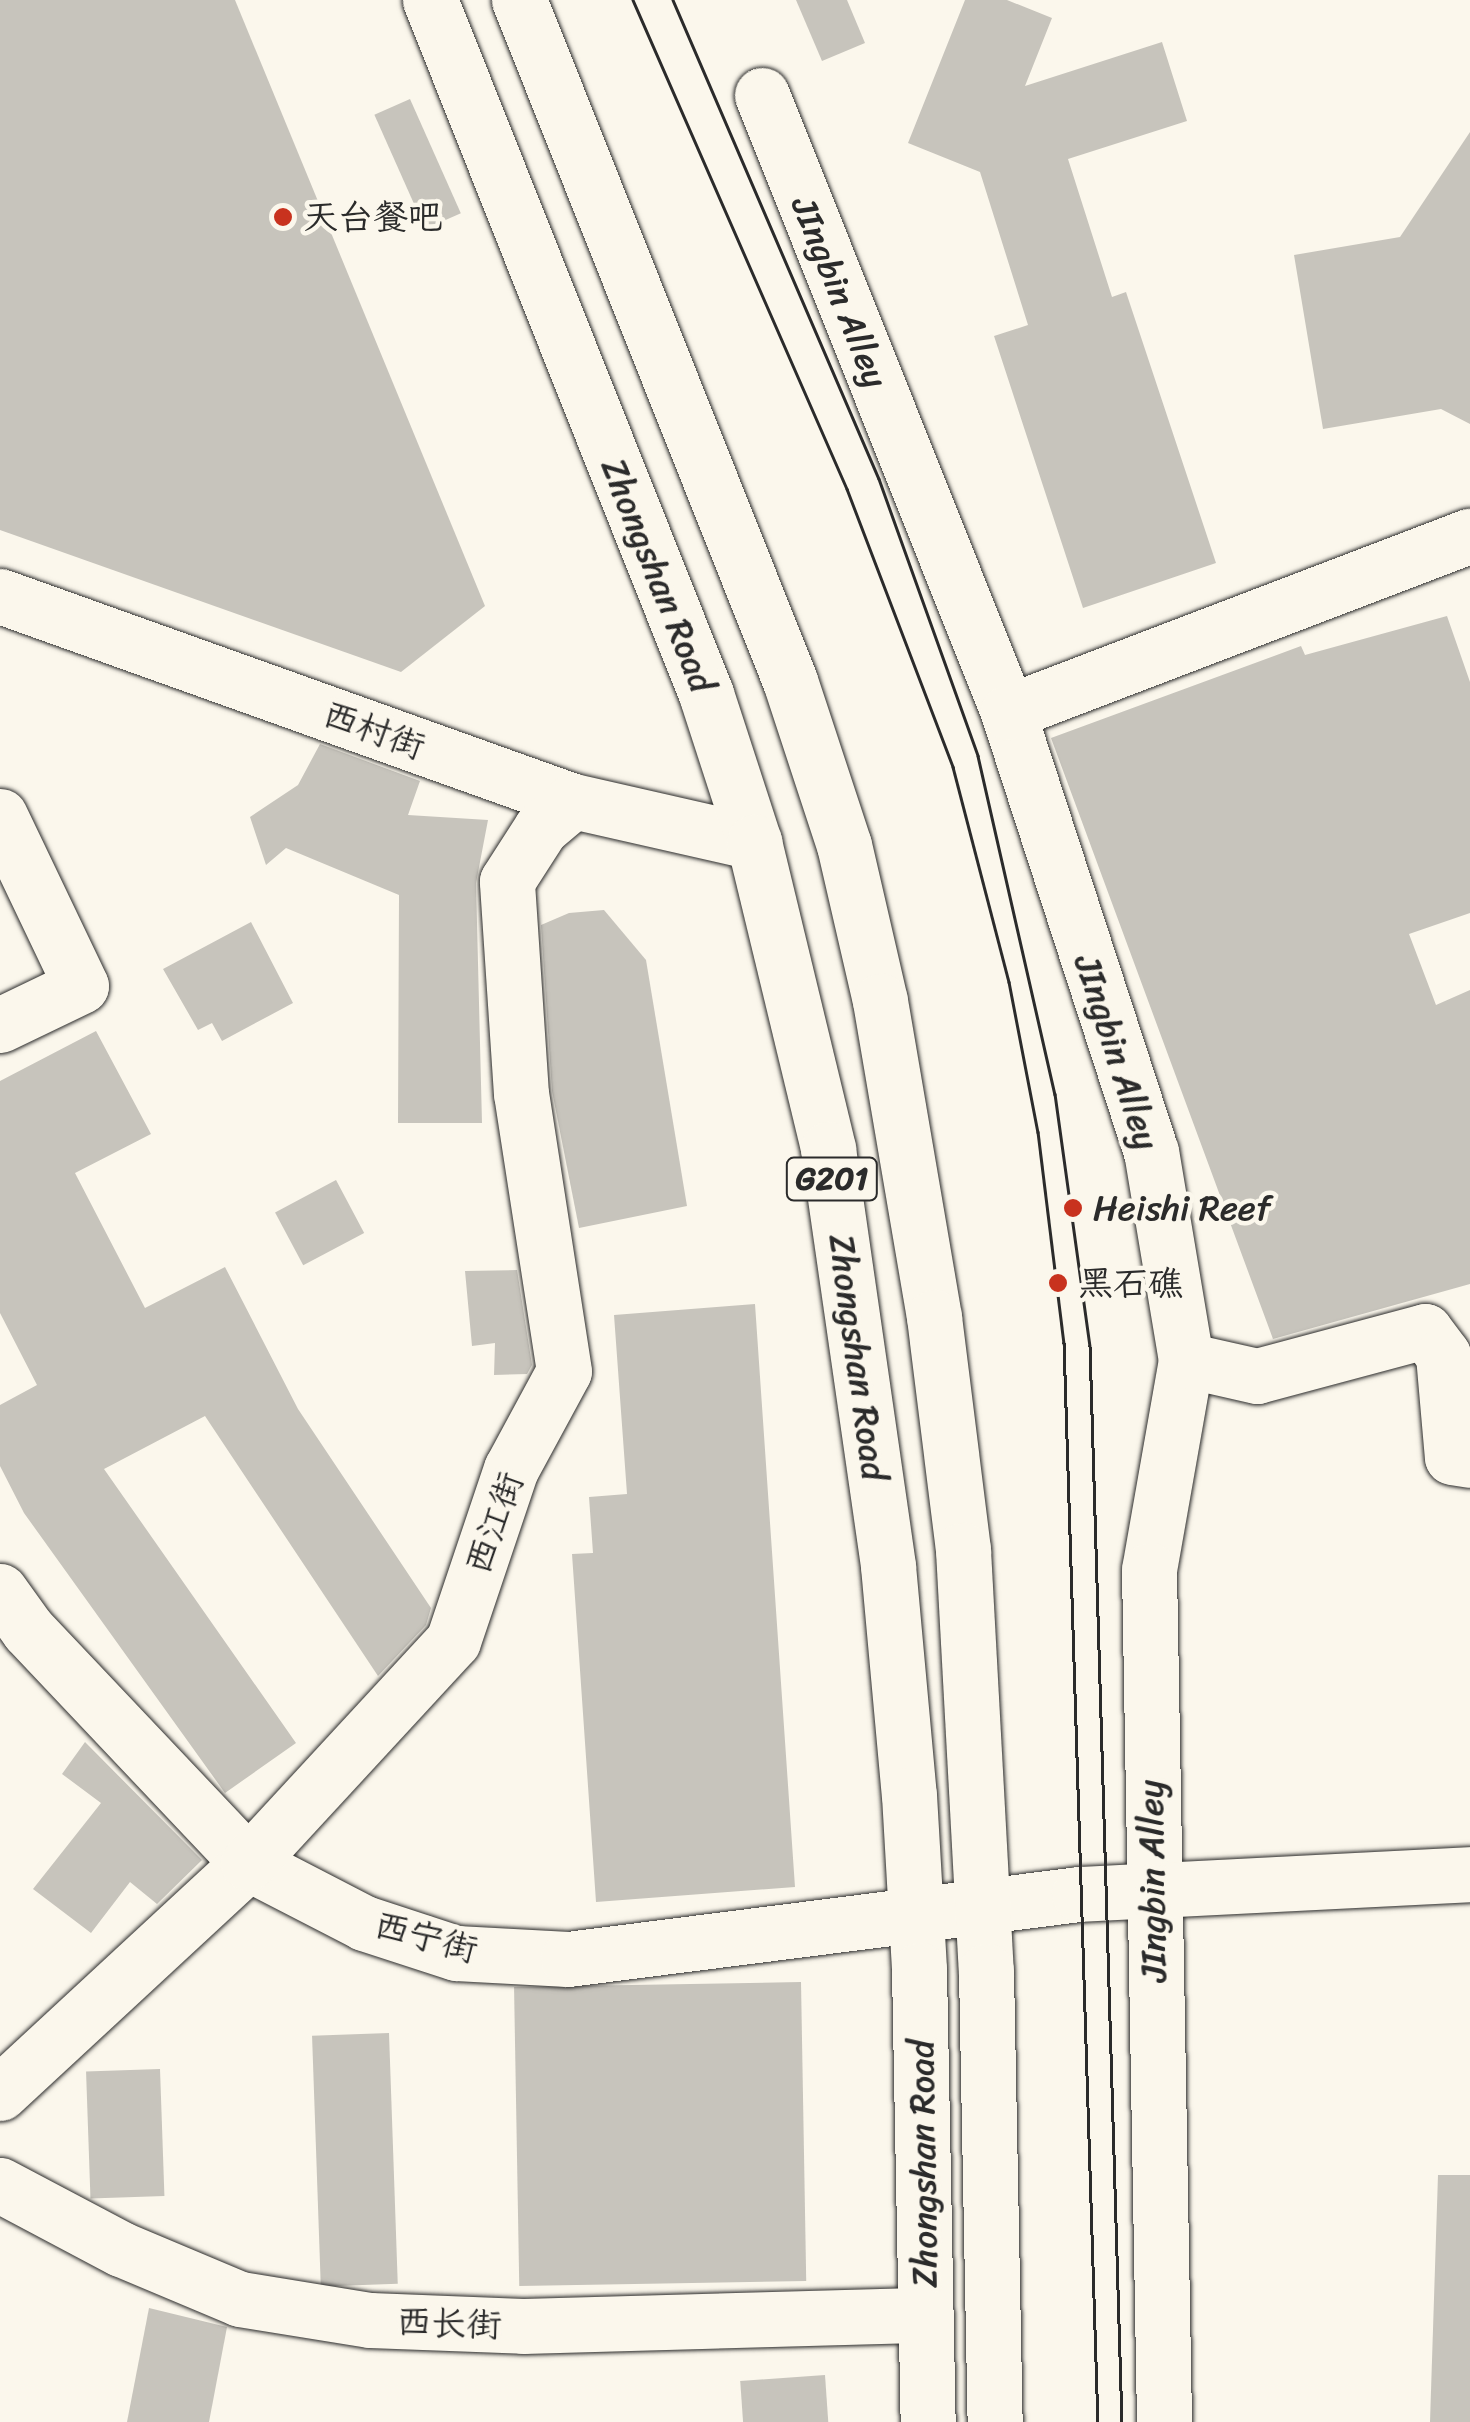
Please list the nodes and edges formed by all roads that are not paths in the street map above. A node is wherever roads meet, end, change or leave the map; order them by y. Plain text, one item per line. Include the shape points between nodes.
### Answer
1 (430, 0) edge
2 (520, 0) edge
3 (762, 95) dead end
4 (1470, 536) edge
5 (0, 596) edge
6 (1008, 712) junction
7 (573, 801) junction
8 (0, 816) edge
9 (754, 842) junction
10 (0, 1025) edge
11 (1186, 1360) junction
12 (1470, 1460) edge
13 (0, 1590) edge
14 (248, 1863) junction
15 (1470, 1874) edge
16 (1151, 1890) junction
17 (982, 1905) junction
18 (916, 1914) junction
19 (0, 2094) edge
20 (0, 2185) edge
21 (926, 2315) junction
22 (928, 2422) edge
23 (995, 2422) edge
24 (1164, 2422) edge

1 - 9 main road, Zhongshan Road / G201 via 706,694
2 - 17 main road, Zhongshan Road / G201 via 790,680 844,846 880,1001 934,1317 963,1550
3 - 6 main road, JIngbin Alley
4 - 6 main road
5 - 7 main road, 西村街
6 - 11 main road, JIngbin Alley via 1150,1151
7 - 9 main road, 西村街
7 - 14 main road, 西江街 via 541,828 508,881 521,1094 564,1371 511,1468 453,1641
8 - 10 main road via 82,986
9 - 18 main road, Zhongshan Road / G201 via 828,1149 855,1323 888,1566
11 - 12 main road via 1257,1376 1425,1331 1443,1355 1452,1458
11 - 16 main road, JIngbin Alley via 1150,1570
13 - 14 main road, 西宁街 via 28,1630
14 - 18 main road, 西宁街 via 364,1923 456,1952 568,1959
14 - 19 main road, 西江街
15 - 16 main road, 西宁街
16 - 17 main road, 西宁街
16 - 24 main road, JIngbin Alley
17 - 18 main road, 西宁街
17 - 23 main road, Zhongshan Road / G201
18 - 21 main road, Zhongshan Road / G201
20 - 21 main road, 西长街 via 121,2249 240,2299 370,2320 523,2326
21 - 22 main road, Zhongshan Road / G201

